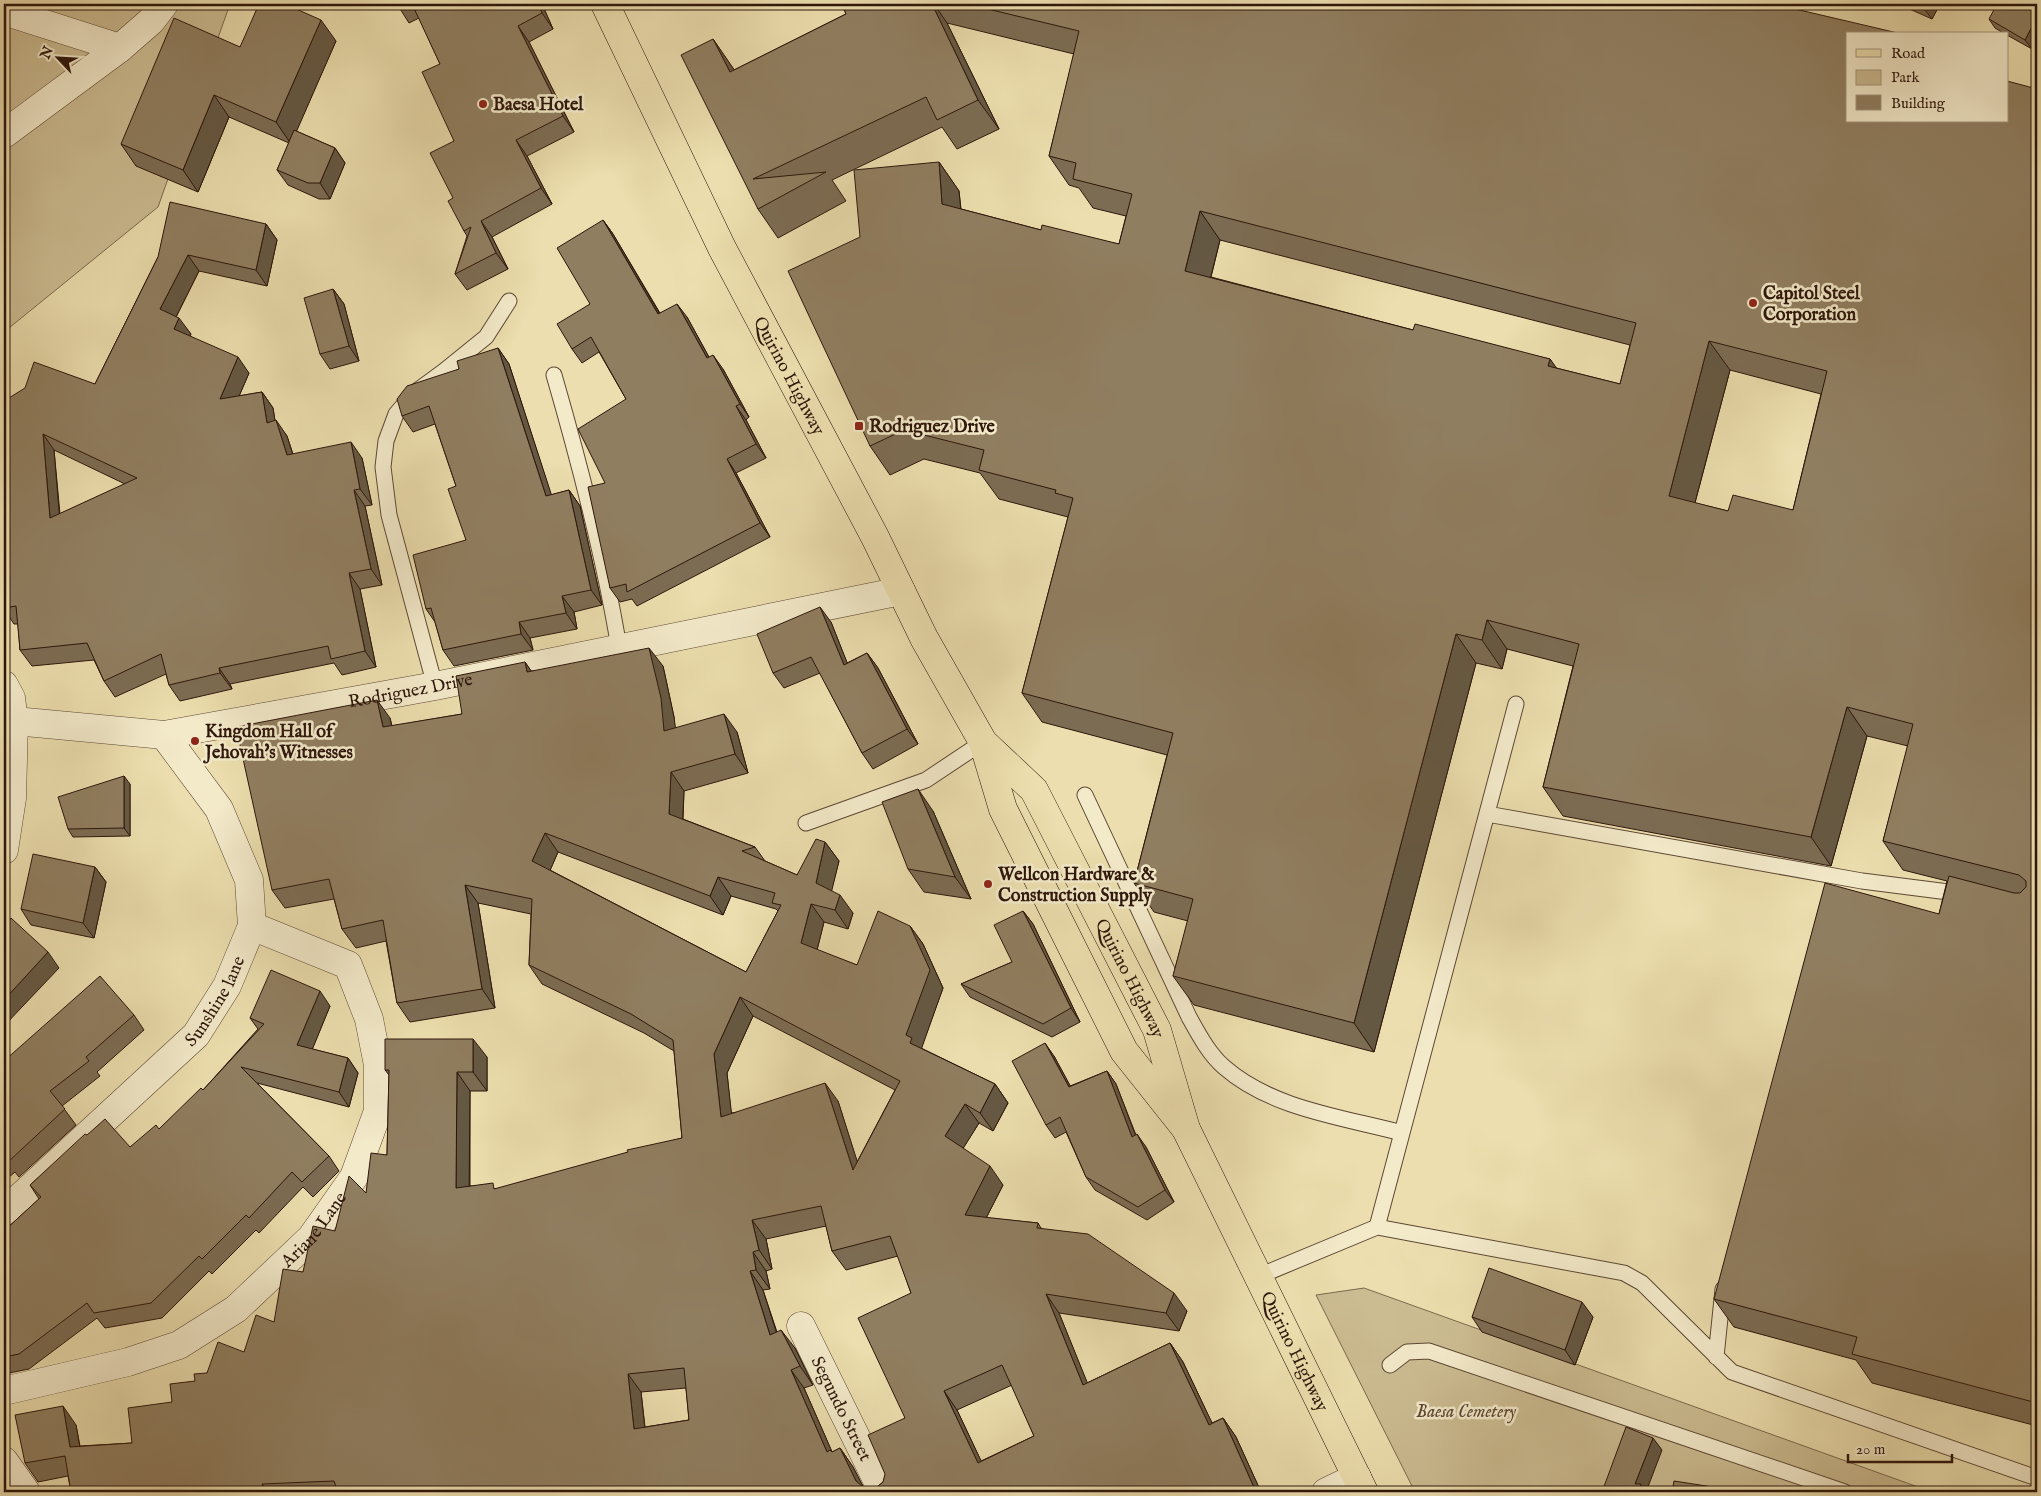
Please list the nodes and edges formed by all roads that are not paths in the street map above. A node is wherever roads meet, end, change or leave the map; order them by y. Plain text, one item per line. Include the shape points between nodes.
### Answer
1 (164, 4) edge
2 (605, 4) edge
3 (4, 11) edge
4 (120, 48) junction
5 (4, 134) edge
6 (508, 301) dead end
7 (554, 375) dead end
8 (901, 591) junction
9 (619, 648) junction
10 (4, 685) edge
11 (435, 686) junction
12 (1516, 704) dead end
13 (9, 720) edge
14 (164, 735) junction
15 (983, 742) junction
16 (1085, 795) dead end
17 (1487, 814) junction
18 (806, 823) dead end
19 (4, 850) edge
20 (1976, 896) edge
21 (252, 926) junction
22 (1186, 1129) junction
23 (1402, 1133) junction
24 (4, 1212) edge
25 (1377, 1227) junction
26 (1259, 1276) junction
27 (1726, 1278) edge
28 (801, 1326) dead end
29 (1716, 1357) junction
30 (1390, 1364) dead end
31 (4, 1391) edge
32 (4, 1462) edge
33 (2037, 1478) edge
34 (1360, 1485) edge
35 (26, 1492) edge
36 (883, 1492) edge
37 (1326, 1492) edge
38 (1845, 1492) edge

1 - 4 street via 151,21
2 - 8 main road, Quirino Highway via 722,248
3 - 4 street
4 - 5 street
6 - 11 lane via 486,337 414,393 396,414 386,441 384,467 389,516
7 - 9 lane via 578,458
8 - 9 street, Rodriguez Drive
8 - 15 main road, Quirino Highway
9 - 11 street, Rodriguez Drive
10 - 13 street via 11,698
11 - 14 street, Rodriguez Drive
12 - 17 lane
13 - 14 street, Rodriguez Drive
13 - 19 street via 12,798
14 - 21 street, Sunshine lane via 219,809 249,880
15 - 18 lane via 926,780
15 - 22 main road, Quirino Highway via 1003,809 1124,1052
15 - 22 main road, Quirino Highway via 1034,790 1157,1030
16 - 23 lane via 1189,1017 1205,1045 1223,1066 1251,1088 1283,1102
17 - 20 lane via 1827,880
17 - 23 lane
21 - 24 street, Sunshine lane via 227,986 196,1036
21 - 31 street, Ariane Lane via 348,965 369,1018 378,1065 378,1111 354,1177 311,1238 236,1309 178,1346 128,1362
22 - 26 main road, Quirino Highway
23 - 25 lane
25 - 26 lane
25 - 29 lane via 1624,1273 1642,1283
26 - 34 main road, Quirino Highway
27 - 29 lane
28 - 36 street, Segundo Street
29 - 33 lane via 1732,1372
30 - 38 lane via 1407,1352 1429,1351
32 - 35 street
34 - 37 street

